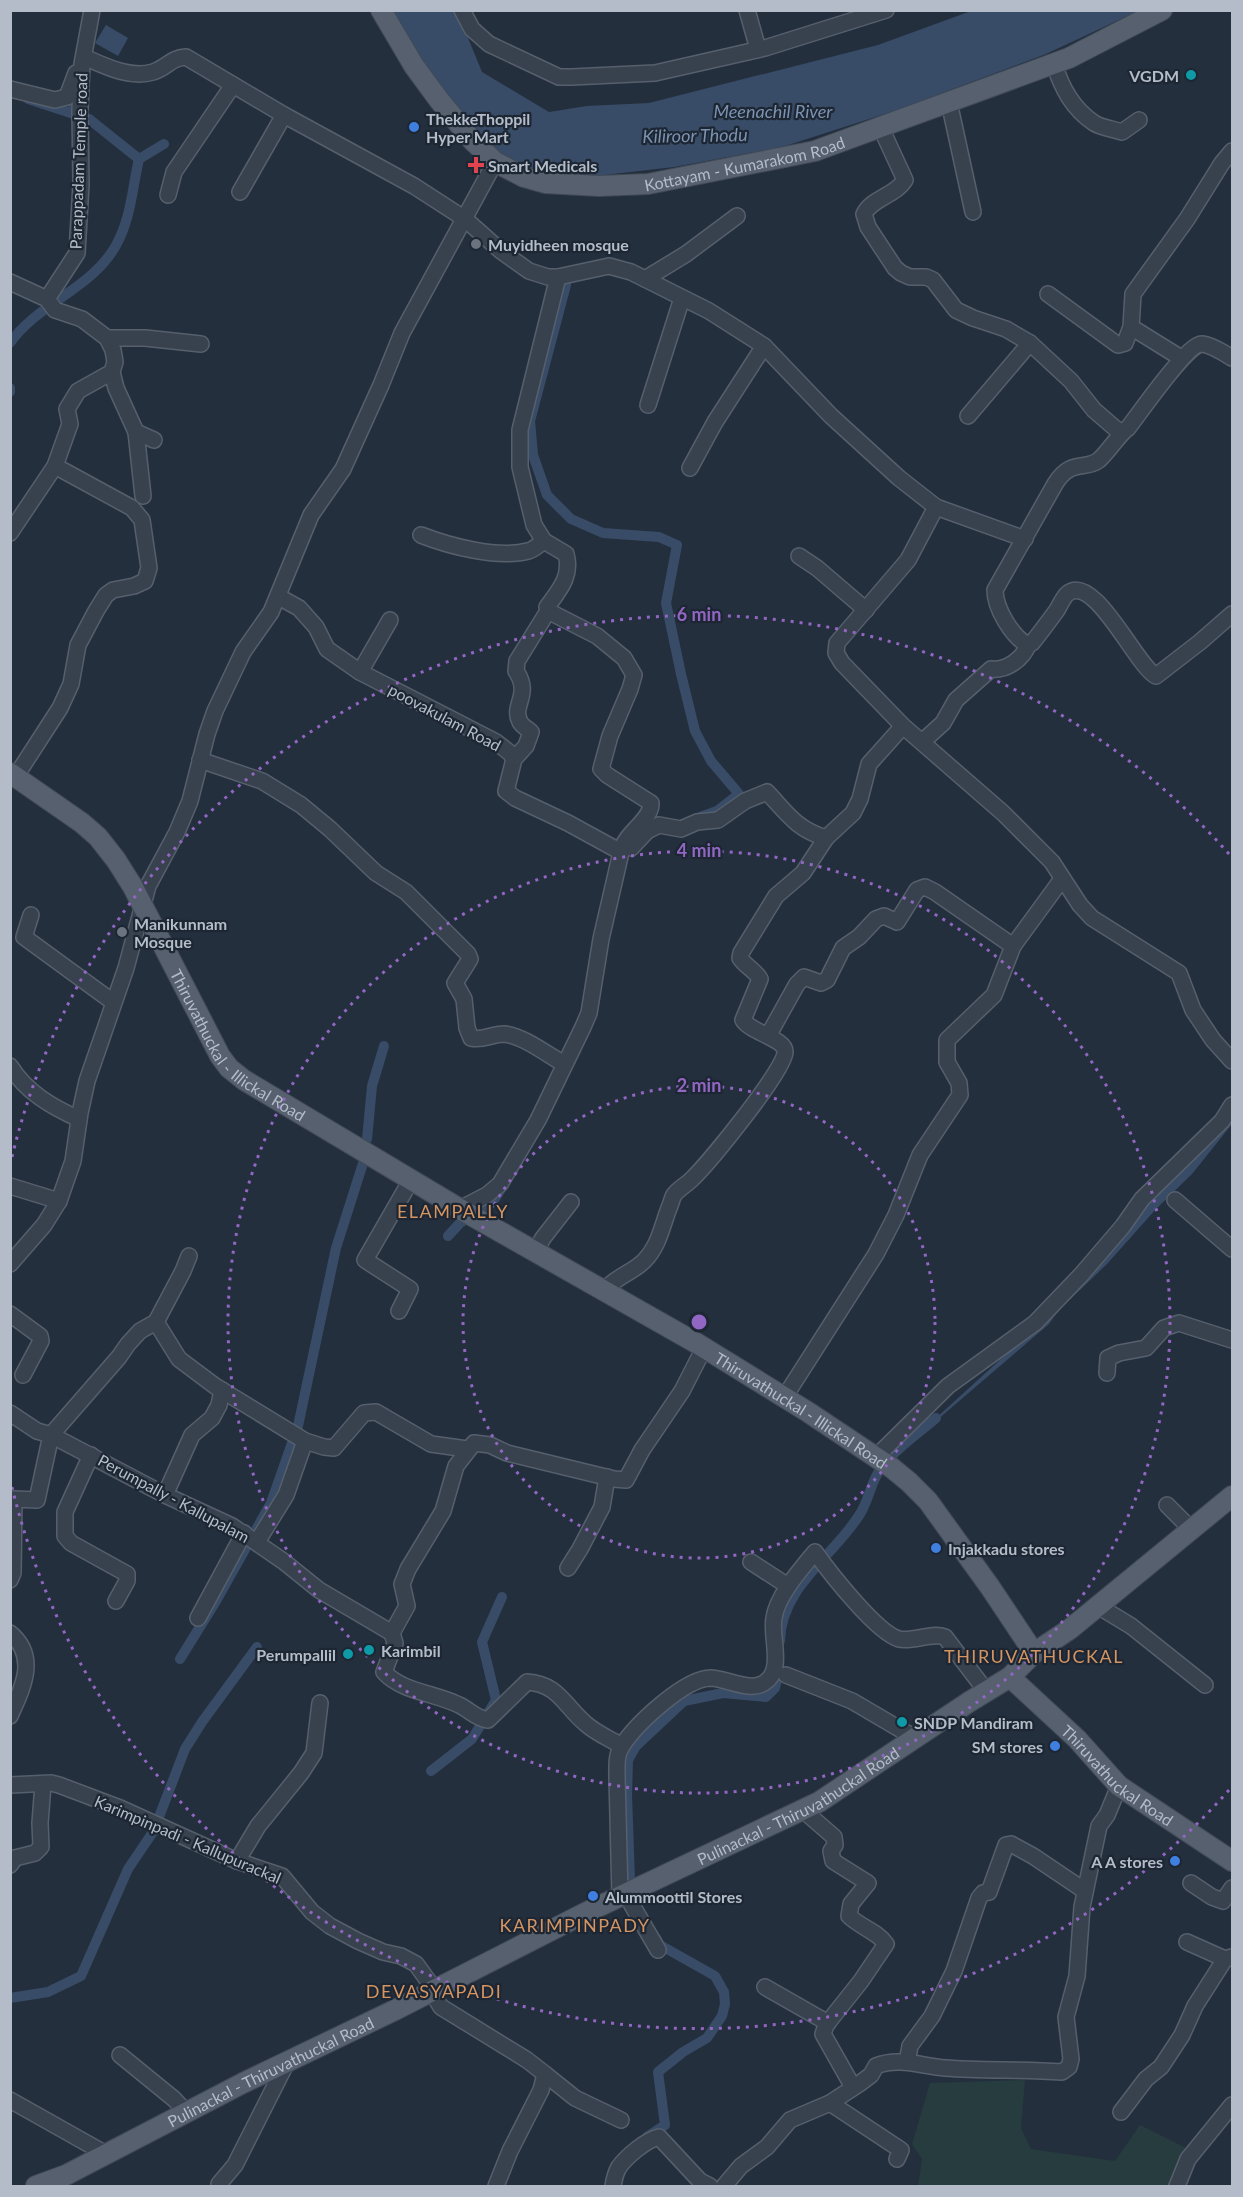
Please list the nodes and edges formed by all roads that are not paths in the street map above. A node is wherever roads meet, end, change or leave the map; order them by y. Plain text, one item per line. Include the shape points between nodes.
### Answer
1 (92, 10) edge
2 (381, 10) edge
3 (462, 10) edge
4 (747, 10) edge
5 (886, 10) edge
6 (1162, 10) edge
7 (758, 49) junction
8 (83, 60) junction
9 (1054, 64) junction
10 (233, 85) junction
11 (10, 89) edge
12 (949, 102) junction
13 (284, 115) junction
14 (1139, 120) dead end
15 (881, 128) junction
16 (1233, 151) edge
17 (495, 162) junction
18 (240, 192) dead end
19 (168, 195) dead end
20 (973, 212) dead end
21 (737, 216) dead end
22 (465, 219) junction
23 (558, 277) junction
24 (645, 279) junction
25 (10, 282) edge
26 (1048, 294) dead end
27 (682, 298) junction
28 (50, 304) junction
29 (1131, 327) junction
30 (107, 338) junction
31 (1030, 343) junction
32 (201, 344) dead end
33 (764, 346) junction
34 (1181, 358) junction
35 (1233, 358) edge
36 (112, 372) junction
37 (648, 405) dead end
38 (968, 416) dead end
39 (136, 432) junction
40 (1122, 432) junction
41 (154, 440) dead end
42 (54, 466) junction
43 (690, 468) dead end
44 (143, 496) dead end
45 (936, 507) junction
46 (14, 523) edge
47 (421, 535) dead end
48 (1025, 539) junction
49 (544, 541) junction
50 (799, 556) dead end
51 (279, 597) junction
52 (866, 610) junction
53 (548, 611) junction
54 (1233, 614) edge
55 (390, 620) dead end
56 (1028, 645) junction
57 (360, 672) junction
58 (903, 726) junction
59 (922, 742) junction
60 (514, 759) junction
61 (200, 760) junction
62 (13, 774) edge
63 (826, 838) junction
64 (624, 850) junction
65 (1062, 879) junction
66 (143, 907) junction
67 (31, 915) dead end
68 (1013, 946) junction
69 (113, 1002) junction
70 (768, 1036) junction
71 (1233, 1061) edge
72 (564, 1064) junction
73 (10, 1066) edge
74 (1233, 1104) edge
75 (79, 1119) junction
76 (411, 1180) junction
77 (10, 1186) edge
78 (1175, 1200) dead end
79 (58, 1201) junction
80 (571, 1202) dead end
81 (468, 1214) junction
82 (1233, 1249) edge
83 (535, 1252) junction
84 (189, 1256) dead end
85 (10, 1264) edge
86 (604, 1290) junction
87 (399, 1311) dead end
88 (10, 1314) edge
89 (156, 1322) junction
90 (1233, 1340) edge
91 (704, 1348) junction
92 (1107, 1373) dead end
93 (23, 1375) dead end
94 (222, 1390) junction
95 (784, 1398) junction
96 (10, 1413) edge
97 (51, 1435) junction
98 (298, 1437) junction
99 (467, 1449) junction
100 (92, 1455) junction
101 (882, 1462) junction
102 (607, 1477) junction
103 (165, 1495) junction
104 (1233, 1496) edge
105 (1167, 1505) dead end
106 (1192, 1530) junction
107 (250, 1538) junction
108 (751, 1562) dead end
109 (568, 1568) dead end
110 (10, 1580) edge
111 (788, 1586) junction
112 (116, 1601) dead end
113 (1098, 1606) junction
114 (198, 1618) dead end
115 (10, 1633) edge
116 (392, 1633) junction
117 (1034, 1653) junction
118 (786, 1675) dead end
119 (1010, 1677) junction
120 (1205, 1685) dead end
121 (986, 1692) junction
122 (320, 1703) dead end
123 (10, 1716) edge
124 (915, 1738) junction
125 (622, 1746) junction
126 (43, 1784) junction
127 (10, 1785) edge
128 (1119, 1786) junction
129 (803, 1810) junction
130 (1233, 1861) edge
131 (237, 1862) junction
132 (10, 1864) edge
133 (1191, 1883) dead end
134 (1233, 1888) edge
135 (1085, 1891) junction
136 (628, 1892) junction
137 (1187, 1942) dead end
138 (658, 1950) dead end
139 (1229, 1958) edge
140 (765, 1987) dead end
141 (433, 1990) junction
142 (828, 2023) junction
143 (120, 2055) dead end
144 (287, 2062) junction
145 (907, 2062) junction
146 (545, 2074) junction
147 (854, 2087) junction
148 (10, 2100) edge
149 (830, 2103) junction
150 (1233, 2105) edge
151 (186, 2112) junction
152 (1121, 2112) dead end
153 (621, 2120) dead end
154 (106, 2154) junction
155 (897, 2158) dead end
156 (219, 2184) dead end
157 (36, 2187) edge
158 (496, 2187) edge
159 (613, 2187) edge
160 (710, 2187) edge
161 (724, 2187) edge
162 (1177, 2187) edge

1 - 8 street, Parappadam Temple road
2 - 17 main road, Kottayam - Kumarakom Road via 439,100
3 - 7 street via 472,29 489,44 559,77 655,73
4 - 7 street
5 - 7 street
6 - 9 main road, Kottayam - Kumarakom Road
8 - 10 street via 117,71 152,73 175,58 186,57
8 - 11 street via 67,97 55,100
8 - 28 street, Parappadam Temple road via 77,253
9 - 12 main road, Kottayam - Kumarakom Road
9 - 14 street via 1063,90 1096,125 1122,132
10 - 13 street
10 - 19 street via 174,172
12 - 15 main road, Kottayam - Kumarakom Road
12 - 20 street
13 - 18 street
13 - 22 street via 414,186
15 - 17 main road, Kottayam - Kumarakom Road via 805,153 631,186 561,186 524,177
15 - 31 street via 905,180 867,207 864,214 868,227 896,268 910,278 933,280 956,310 1006,329
16 - 29 street via 1133,294
17 - 22 street
21 - 24 street
22 - 23 street via 529,271
22 - 51 street via 402,333 343,469 311,515
23 - 24 street via 609,266
23 - 49 street via 520,430 521,475 534,525
24 - 27 street
25 - 28 street
26 - 29 street via 1118,345 1125,343
27 - 33 street
27 - 37 street
28 - 30 street via 82,319
29 - 34 street
30 - 32 street
30 - 36 street via 115,362
31 - 38 street
31 - 40 street via 1071,381 1094,410
33 - 43 street
33 - 45 street via 831,416
34 - 35 street via 1200,344
34 - 40 street
36 - 39 street
36 - 42 street via 78,391 67,409 70,424
39 - 41 street
39 - 44 street
40 - 48 street via 1097,462 1065,471
42 - 46 street
42 - 62 street via 132,508 142,520 149,568 145,581 106,595 78,645 64,700
45 - 48 street
45 - 52 street via 908,560
47 - 49 street via 470,550 513,553 531,551
48 - 56 street via 995,595 1008,623
49 - 53 street via 566,554 569,566
50 - 52 street
51 - 57 street, poovakulam Road via 299,608 316,627 327,649
51 - 61 street via 243,652 215,711
52 - 58 street via 837,643 836,653
53 - 60 street via 516,661 524,689 517,712 520,723 531,732 526,746
53 - 64 street via 597,636 624,658 634,675 601,769 651,803 651,813 625,839
54 - 56 street via 1156,676 1099,603 1083,591 1067,594
55 - 57 street
56 - 59 street via 1014,663 981,676
57 - 60 street, poovakulam Road via 496,742
58 - 59 street
58 - 63 street via 869,764 853,813
59 - 65 street via 1003,813 1052,862
60 - 64 street, poovakulam Road via 506,791
61 - 66 street via 186,811 148,886
61 - 72 street via 262,781 301,805 376,873 406,892 468,954 469,963 455,983 465,999 471,1038 503,1034 517,1037
62 - 66 main road, Thiruvathuckal - Illickal Road via 94,833 116,860
63 - 64 street via 809,833 796,823 767,792 745,801 718,820 697,822 681,829 660,825
63 - 70 street via 803,873 776,896 741,953 745,966 760,979 743,1020
64 - 72 street via 601,939 589,1013
65 - 68 street
65 - 71 street via 1092,918 1179,973 1193,1010
66 - 69 street
66 - 76 main road, Thiruvathuckal - Illickal Road via 229,1068
67 - 69 street via 24,937
68 - 70 street via 925,887 917,890 897,922 884,916 876,919 843,948 827,980 821,983 804,977
68 - 95 street via 993,995 946,1042 947,1062 959,1083 960,1095 920,1155 876,1254
69 - 75 street
70 - 86 street via 786,1053 765,1089 691,1180 674,1195 659,1239 643,1262
72 - 81 street via 538,1120 500,1184
73 - 75 street via 18,1079 52,1107
74 - 101 street via 1222,1121 1142,1199 1123,1227 1035,1323 948,1386
75 - 79 street via 73,1161
76 - 81 main road, Thiruvathuckal - Illickal Road
76 - 87 street via 365,1260 410,1289
77 - 79 street
78 - 82 street
79 - 85 street via 44,1225
80 - 83 street
81 - 83 main road, Thiruvathuckal - Illickal Road
83 - 86 main road, Thiruvathuckal - Illickal Road
84 - 89 street
86 - 91 main road, Thiruvathuckal - Illickal Road
88 - 93 street via 41,1341
89 - 94 street via 179,1359
89 - 97 street via 140,1331
90 - 92 street via 1179,1323 1164,1328 1146,1348 1108,1358
91 - 95 main road, Thiruvathuckal - Illickal Road
91 - 102 street via 626,1480
94 - 98 street
94 - 103 street via 212,1418 192,1435
95 - 101 main road, Thiruvathuckal - Illickal Road
96 - 97 street, Perumpally - Kallupalam via 37,1431
97 - 100 street, Perumpally - Kallupalam
97 - 110 street via 37,1500 14,1499
98 - 99 street via 334,1449 364,1413 376,1412 431,1444
98 - 107 street via 286,1495
99 - 102 street via 474,1443 490,1445 507,1453
99 - 116 street via 456,1466 442,1510 408,1569 402,1584 407,1606
100 - 103 street, Perumpally - Kallupalam
100 - 112 street via 65,1512 64,1536 127,1574
101 - 117 main road, Thiruvathuckal - Illickal Road via 928,1501
102 - 109 street via 602,1507
103 - 107 street, Perumpally - Kallupalam
104 - 106 main road, Pulinackal - Thiruvathuckal Road
105 - 106 street
106 - 113 main road, Pulinackal - Thiruvathuckal Road
107 - 114 street
107 - 116 street, Perumpally - Kallupalam via 320,1590
108 - 111 street
111 - 121 street via 815,1552 870,1617 896,1638 945,1637
111 - 125 street via 774,1617 776,1660 767,1682 755,1687 709,1678 692,1683 662,1703
113 - 117 main road, Pulinackal - Thiruvathuckal Road
113 - 120 street via 1131,1626
115 - 123 street via 21,1646 27,1670
116 - 125 street via 395,1643 384,1672 389,1678 488,1720 527,1682 539,1682 548,1686 586,1725
117 - 119 main road, Pulinackal - Thiruvathuckal Road
118 - 124 street via 852,1701
119 - 121 main road, Pulinackal - Thiruvathuckal Road
119 - 128 main road, Thiruvathuckal Road via 1077,1739
121 - 124 main road, Pulinackal - Thiruvathuckal Road
122 - 131 street via 314,1753 258,1826
124 - 129 main road, Pulinackal - Thiruvathuckal Road
125 - 136 street via 616,1777
126 - 127 street, Karimpinpadi - Kallupurackal
126 - 131 street, Karimpinpadi - Kallupurackal via 59,1785 120,1808
126 - 132 street via 41,1847
128 - 130 main road, Thiruvathuckal Road
128 - 135 street via 1099,1826
129 - 136 main road, Pulinackal - Thiruvathuckal Road
129 - 142 street via 834,1837 833,1861 868,1883 851,1904 849,1916 886,1944
131 - 141 street, Karimpinpadi - Kallupurackal via 282,1876 312,1912 330,1926 416,1964
133 - 134 street via 1223,1901
135 - 145 street via 1033,1856 1006,1845 989,1892 979,1898 954,1971 932,2016 910,2046
135 - 145 street via 1077,1976 1066,2017 1071,2059 1068,2067 1062,2072 944,2068
136 - 138 street
136 - 141 main road, Pulinackal - Thiruvathuckal Road
137 - 139 street
139 - 152 street via 1195,2006 1161,2067 1146,2079
140 - 142 street
141 - 144 main road, Pulinackal - Thiruvathuckal Road
141 - 146 street, Karimpinpadi - Kallupurackal via 441,2007
142 - 147 street via 823,2034
143 - 151 street
144 - 151 main road, Pulinackal - Thiruvathuckal Road
144 - 156 street via 236,2165
145 - 147 street via 876,2066 871,2075
146 - 153 street, Karimpinpadi - Kallupurackal via 575,2098
146 - 158 street
147 - 149 street
148 - 154 street
149 - 155 street via 901,2150
149 - 161 street via 790,2120
150 - 162 street via 1188,2159
151 - 154 main road, Pulinackal - Thiruvathuckal Road
154 - 157 main road, Pulinackal - Thiruvathuckal Road
159 - 160 street via 619,2168 659,2137

